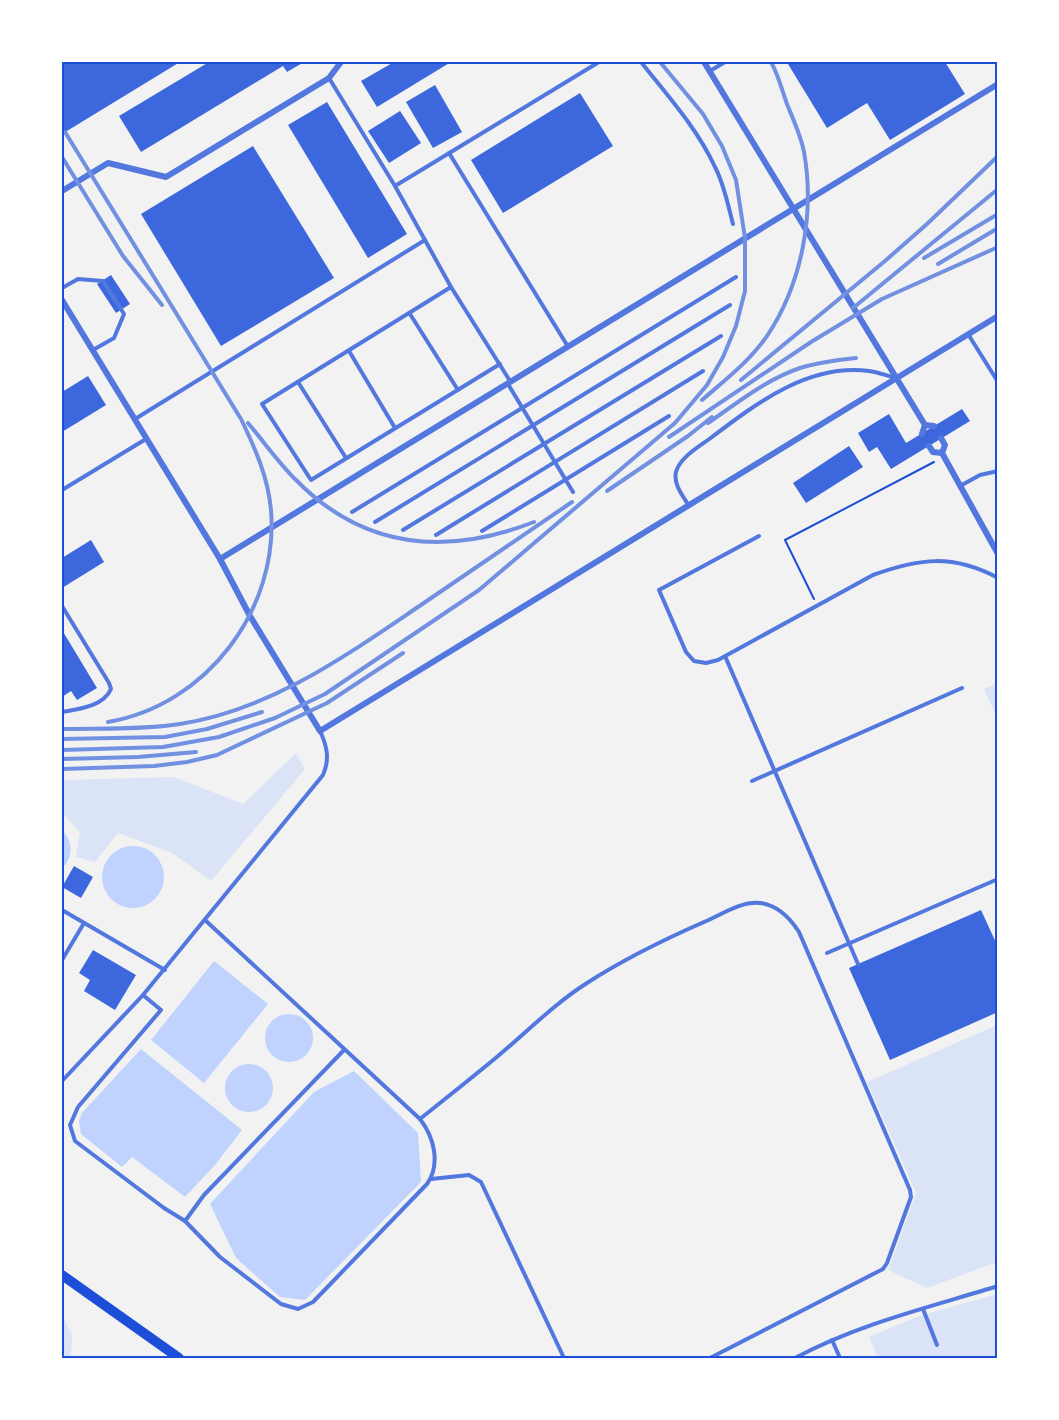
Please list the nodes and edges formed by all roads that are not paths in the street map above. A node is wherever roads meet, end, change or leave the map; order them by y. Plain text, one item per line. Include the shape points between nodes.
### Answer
1 (341, 62) edge
2 (599, 62) edge
3 (641, 62) edge
4 (704, 62) edge
5 (724, 62) edge
6 (710, 71) junction
7 (329, 78) junction
8 (998, 84) edge
9 (449, 153) junction
10 (394, 186) junction
11 (62, 191) edge
12 (794, 209) junction
13 (734, 224) dead end
14 (425, 240) junction
15 (736, 277) dead end
16 (452, 287) junction
17 (62, 288) edge
18 (62, 300) edge
19 (730, 305) dead end
20 (411, 314) junction
21 (998, 316) edge
22 (968, 334) junction
23 (721, 336) dead end
24 (567, 345) junction
25 (93, 351) junction
26 (349, 351) junction
27 (500, 364) junction
28 (704, 371) dead end
29 (897, 378) junction
30 (298, 382) junction
31 (509, 382) junction
32 (998, 382) edge
33 (458, 390) junction
34 (522, 408) junction
35 (669, 416) dead end
36 (135, 419) junction
37 (925, 424) junction
38 (533, 426) junction
39 (934, 426) dead end
40 (395, 428) junction
41 (922, 434) dead end
42 (941, 438) dead end
43 (146, 439) junction
44 (544, 444) junction
45 (929, 446) dead end
46 (943, 455) junction
47 (346, 458) junction
48 (555, 462) junction
49 (998, 471) edge
50 (566, 480) junction
51 (960, 486) junction
52 (62, 490) edge
53 (573, 492) dead end
54 (688, 506) junction
55 (352, 512) dead end
56 (375, 522) dead end
57 (403, 530) dead end
58 (482, 531) dead end
59 (436, 535) dead end
60 (759, 536) dead end
61 (998, 554) edge
62 (220, 559) junction
63 (998, 578) edge
64 (62, 606) edge
65 (725, 656) junction
66 (962, 688) dead end
67 (62, 712) edge
68 (320, 731) junction
69 (774, 770) junction
70 (752, 781) dead end
71 (998, 879) edge
72 (62, 910) edge
73 (205, 920) junction
74 (84, 923) junction
75 (850, 944) junction
76 (827, 953) dead end
77 (62, 960) edge
78 (858, 964) dead end
79 (165, 970) junction
80 (143, 995) junction
81 (344, 1050) junction
82 (62, 1081) edge
83 (420, 1119) junction
84 (431, 1179) junction
85 (185, 1221) junction
86 (62, 1275) edge
87 (998, 1286) edge
88 (922, 1309) junction
89 (832, 1340) junction
90 (937, 1345) dead end
91 (839, 1357) edge
92 (179, 1359) edge
93 (564, 1359) edge
94 (710, 1359) edge
95 (795, 1359) edge
96 (831, 1359) edge

1 - 7 street
2 - 9 lane
3 - 13 lane via 706,149
4 - 6 street
5 - 6 lane
6 - 12 street
7 - 10 lane
7 - 11 street via 166,177 108,163
8 - 12 street
9 - 10 lane
9 - 24 lane
10 - 14 lane
12 - 24 street
12 - 29 street
14 - 16 lane
14 - 36 lane
15 - 34 lane
16 - 20 lane
16 - 27 lane
17 - 25 lane via 78,279 103,281 124,314 114,338
18 - 25 street
19 - 38 lane
20 - 26 lane
20 - 33 lane
21 - 22 street
22 - 29 street
22 - 32 lane
23 - 44 lane
24 - 31 street
25 - 36 street
26 - 30 lane
26 - 40 lane
27 - 31 lane
27 - 33 lane
28 - 48 lane
29 - 37 street
29 - 54 street
29 - 54 lane via 871,371 817,375 792,384 744,413 680,462 675,478
30 - 47 lane
30 - 47 lane via 262,404 311,480
31 - 34 lane
31 - 62 street
33 - 40 lane
34 - 38 lane
34 - 55 lane
35 - 50 lane
36 - 43 street
37 - 39 street
37 - 41 street
38 - 44 lane
38 - 56 lane
40 - 47 lane
42 - 46 street via 945,445
43 - 52 lane
43 - 62 street
44 - 48 lane
44 - 57 lane
45 - 46 street
46 - 51 street
48 - 50 lane
48 - 59 lane
49 - 51 lane
50 - 53 lane
50 - 58 lane
51 - 61 street
54 - 68 street
60 - 65 lane via 659,590 694,662 706,663
62 - 68 street
63 - 65 lane via 961,562 901,565 873,575
64 - 67 lane via 111,689 108,696 93,705
65 - 69 lane
66 - 69 lane
68 - 73 lane via 327,746 323,775
69 - 70 lane
69 - 75 lane
71 - 75 lane
72 - 74 lane
73 - 79 lane
73 - 81 lane
74 - 77 lane
74 - 79 lane
75 - 76 lane
75 - 78 lane
79 - 80 lane
80 - 82 lane
80 - 85 lane via 161,1010 78,1107 70,1125 75,1141
81 - 83 lane
81 - 85 lane via 204,1195
83 - 84 lane via 428,1129 434,1154
83 - 94 lane via 543,1015 622,961 741,906 761,903 783,913 799,932 911,1197 883,1269
84 - 85 lane via 313,1302 298,1308 281,1304 261,1290 220,1257
84 - 93 lane via 469,1175 481,1182
86 - 92 main road
87 - 88 lane
88 - 89 lane
88 - 90 lane
89 - 91 lane
89 - 95 lane
91 - 96 lane

